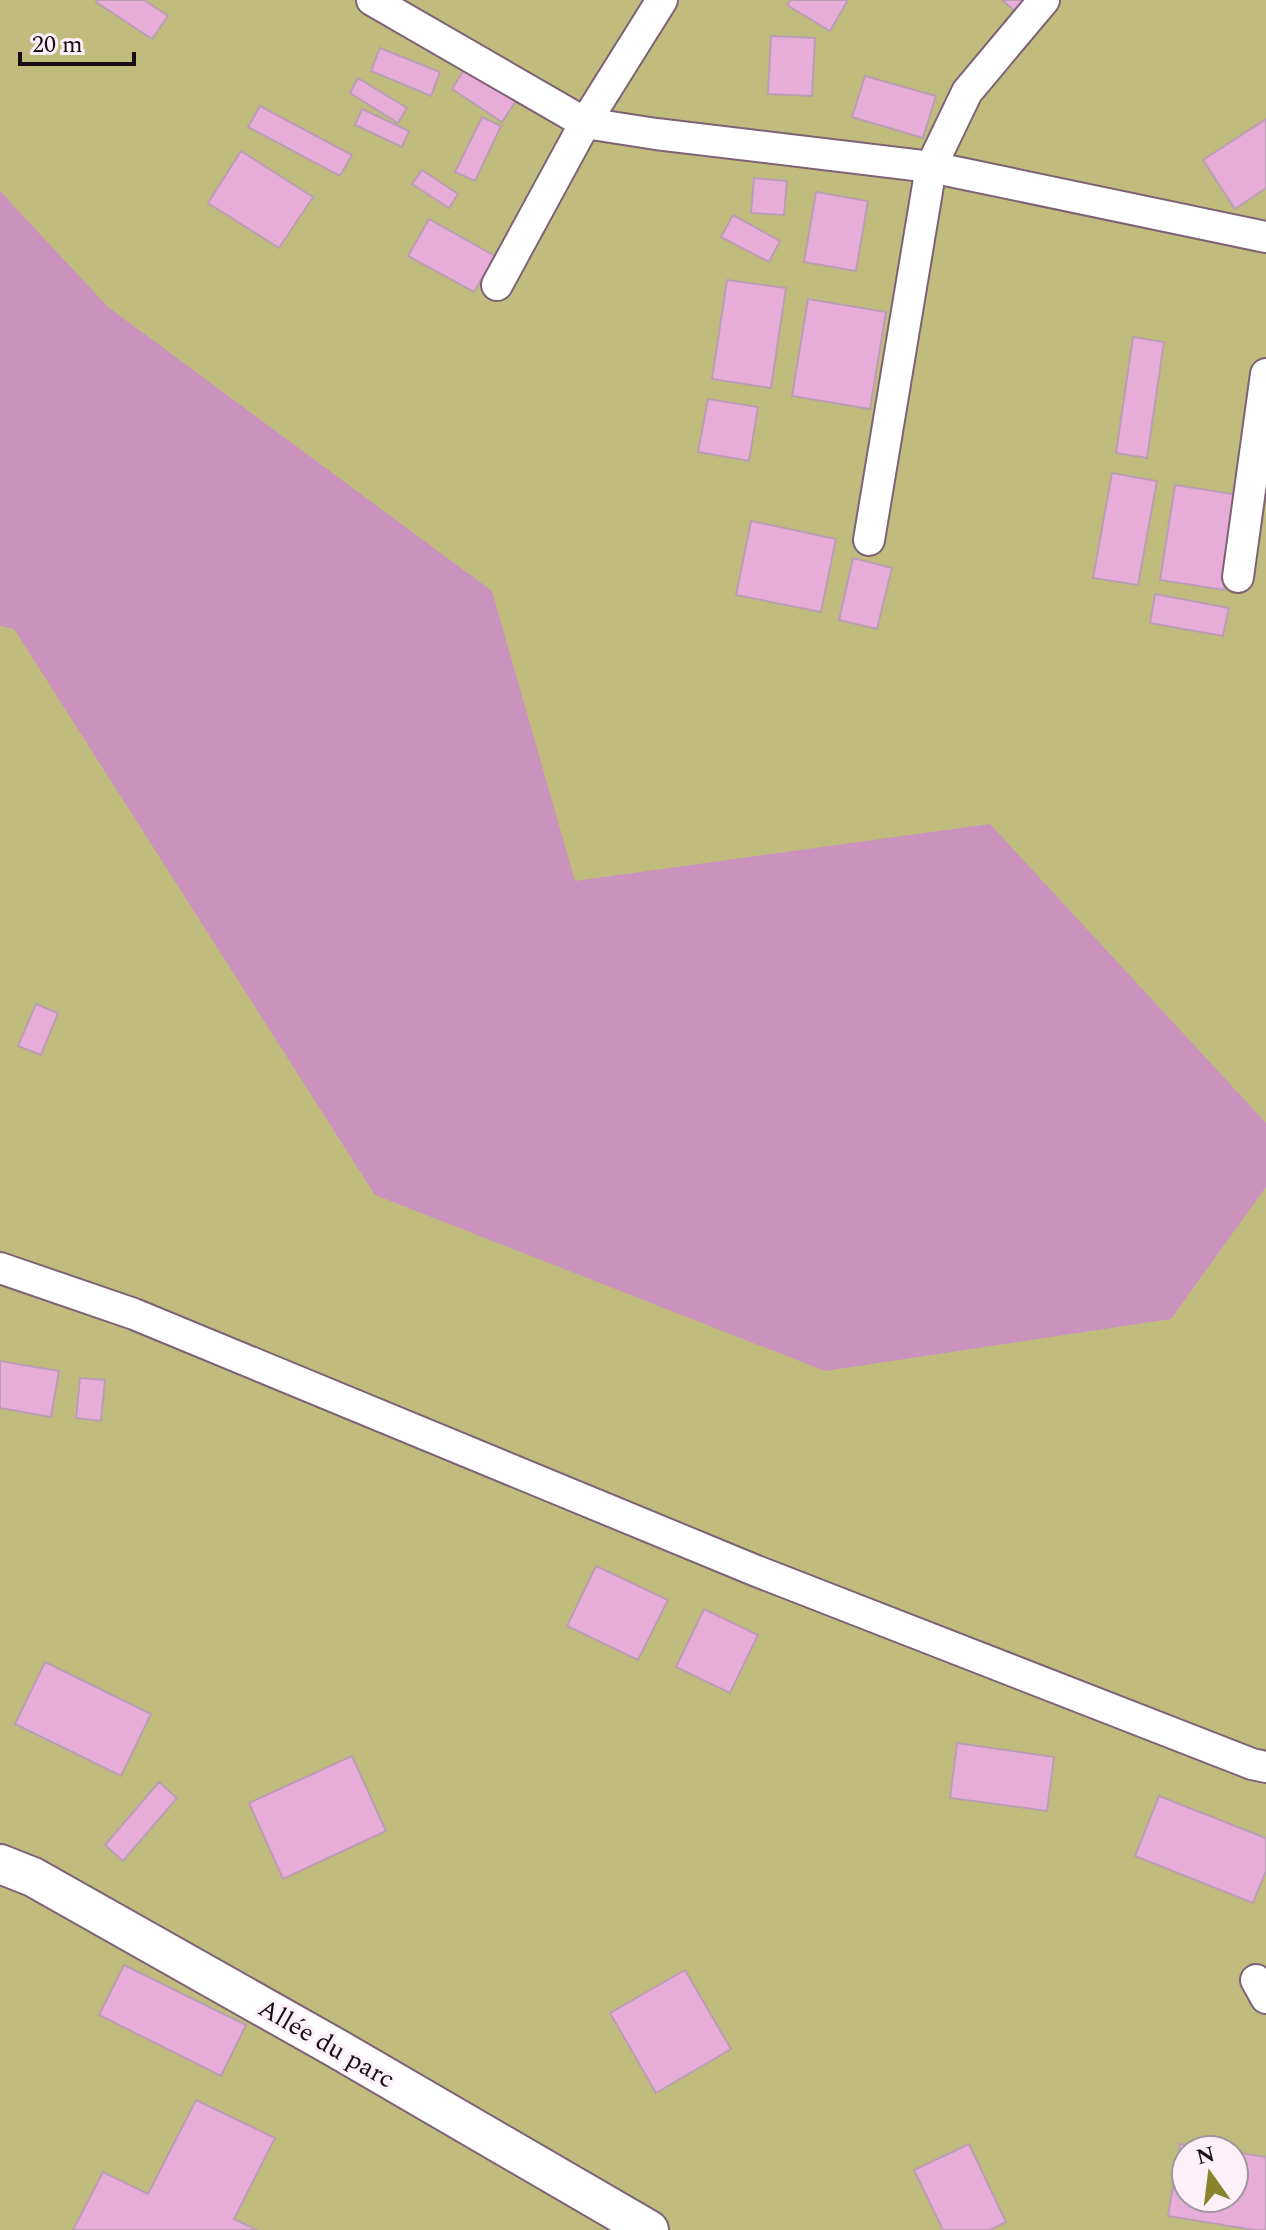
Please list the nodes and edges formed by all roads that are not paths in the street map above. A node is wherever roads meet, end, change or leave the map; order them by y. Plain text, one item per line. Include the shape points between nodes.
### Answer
1 (372, 0) edge
2 (662, 0) edge
3 (1044, 0) edge
4 (585, 123) junction
5 (931, 167) junction
6 (1266, 237) edge
7 (497, 285) dead end
8 (1266, 374) edge
9 (869, 540) dead end
10 (1238, 577) dead end
11 (0, 1268) edge
12 (1266, 1767) edge
13 (0, 1864) edge
14 (649, 2230) edge

1 - 4 street
2 - 4 street
3 - 5 street via 967,92
4 - 5 street
4 - 7 street
5 - 6 street
5 - 9 street
8 - 10 street
11 - 12 street via 134,1314 754,1570
13 - 14 street, Allée du parc via 33,1877

